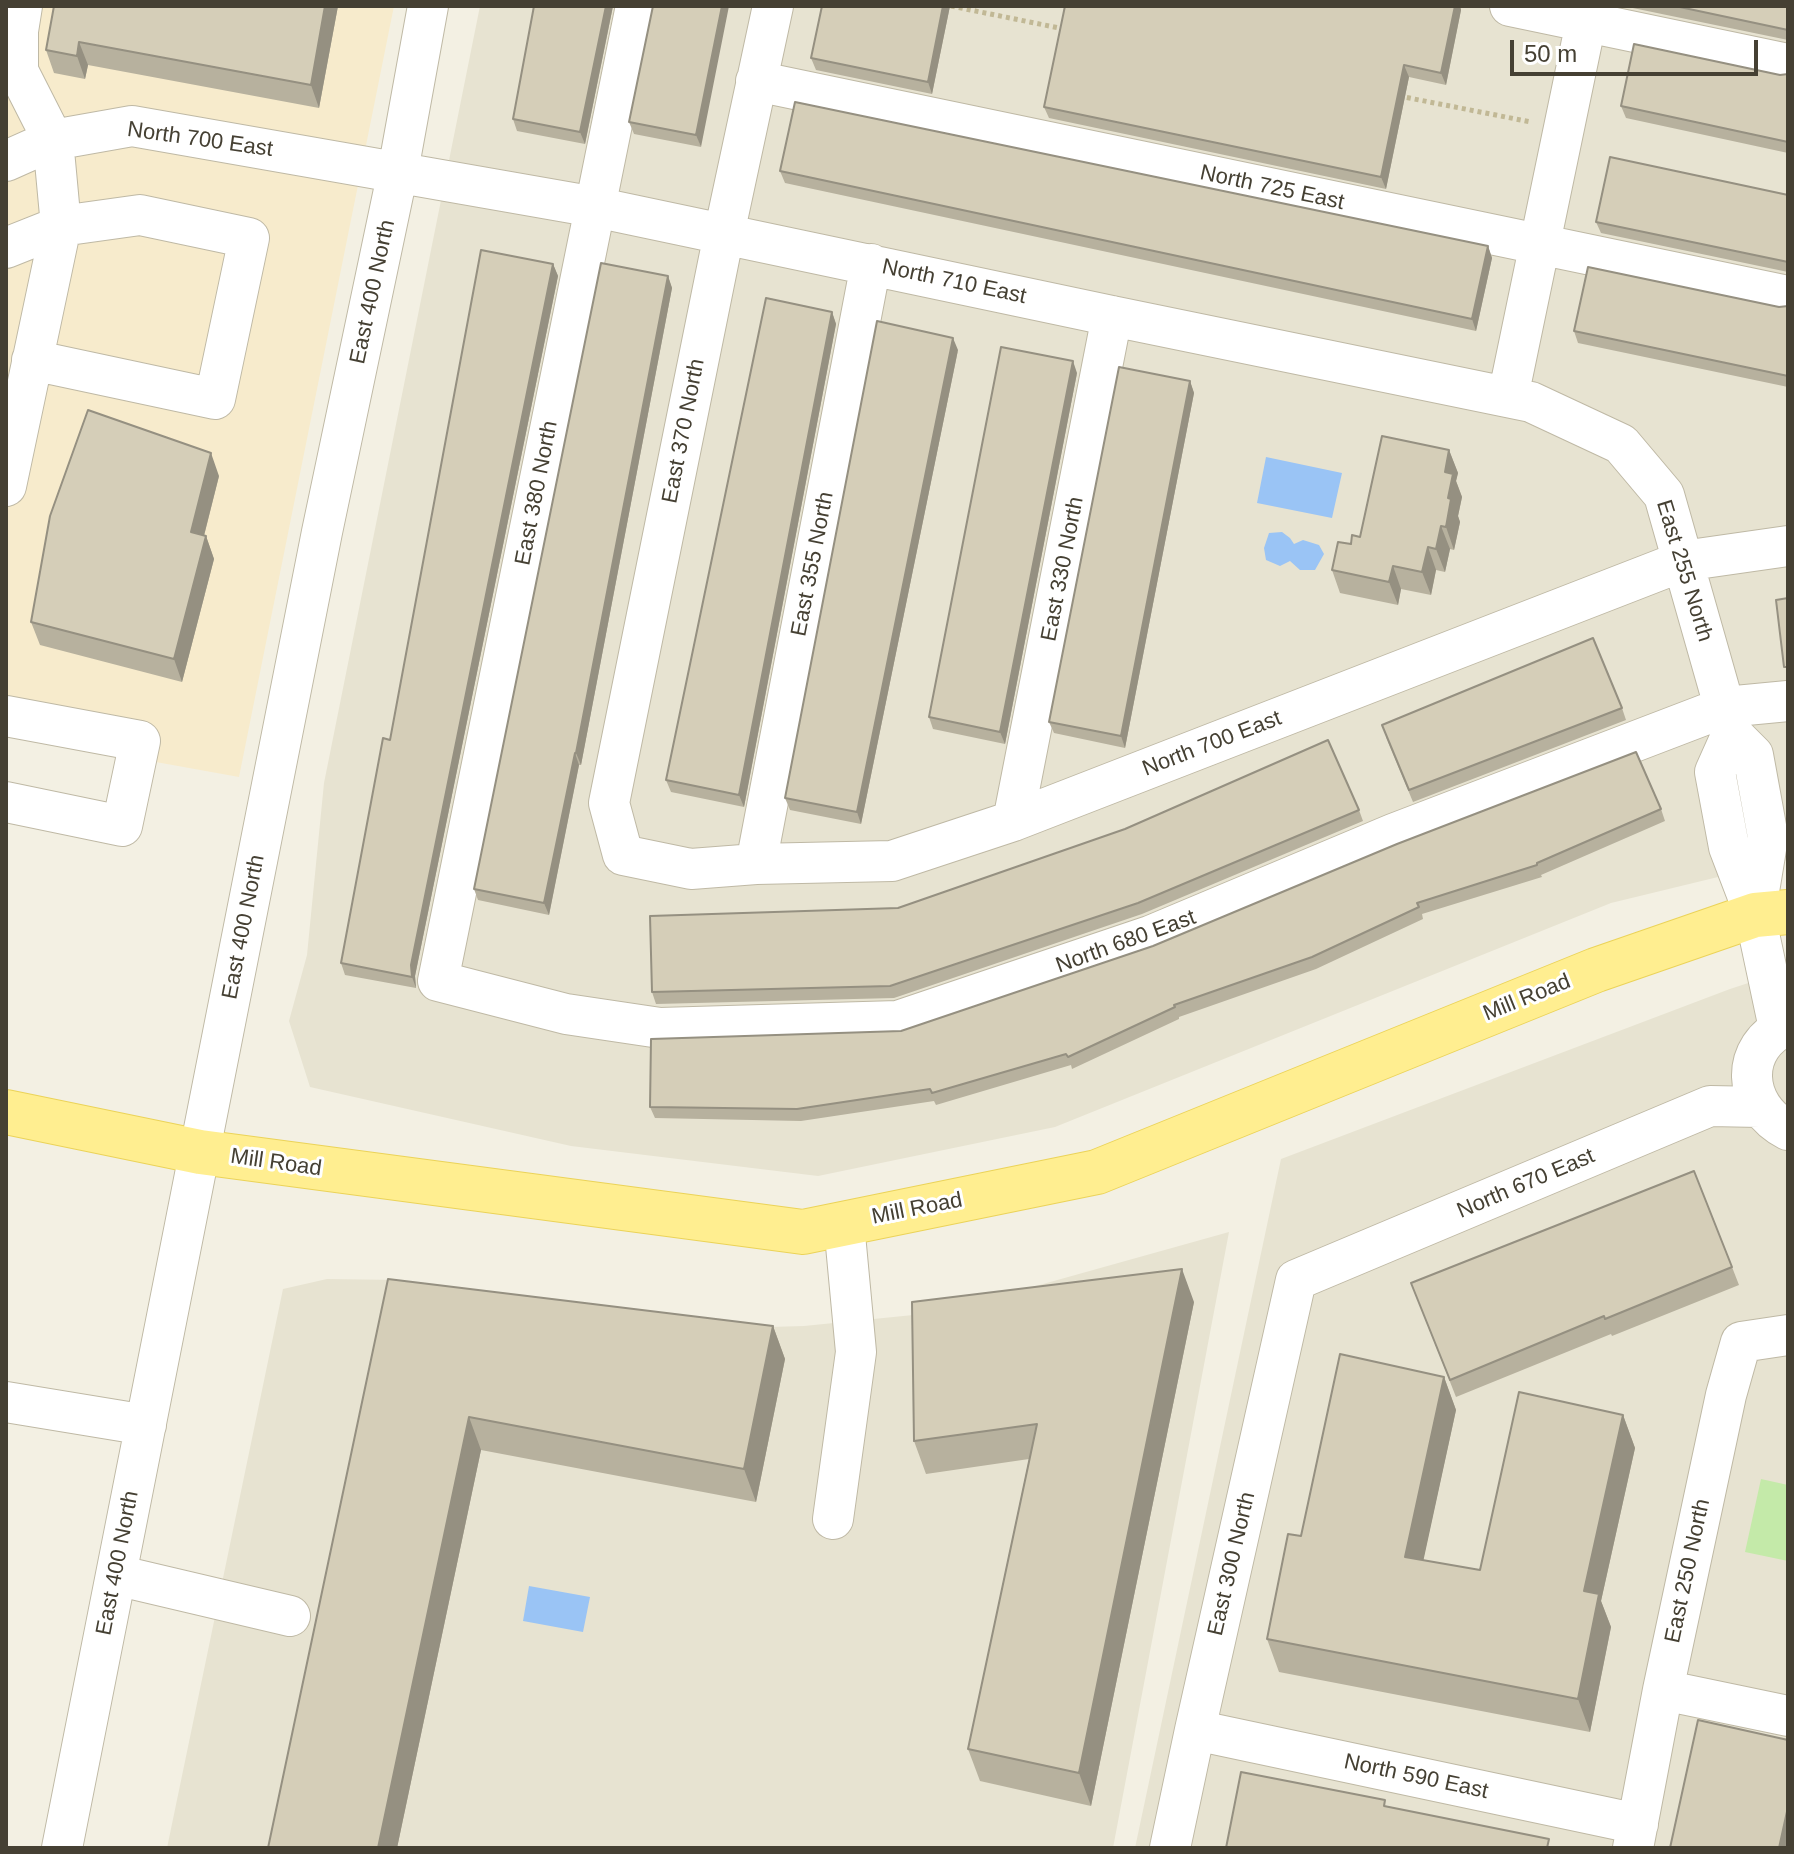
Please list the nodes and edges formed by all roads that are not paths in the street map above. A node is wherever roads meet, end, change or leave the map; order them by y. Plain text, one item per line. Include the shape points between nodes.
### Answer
1 (22, 6) edge
2 (428, 6) edge
3 (636, 6) edge
4 (773, 6) edge
5 (1510, 6) edge
6 (1586, 22) junction
7 (1788, 64) edge
8 (756, 81) junction
9 (53, 140) junction
10 (6, 161) edge
11 (398, 171) junction
12 (595, 207) junction
13 (61, 226) junction
14 (724, 234) junction
15 (1540, 243) junction
16 (6, 248) edge
17 (871, 264) junction
18 (1788, 296) edge
19 (1112, 316) junction
20 (32, 360) junction
21 (1508, 397) junction
22 (7, 470) edge
23 (1788, 546) edge
24 (1683, 561) junction
25 (1788, 701) edge
26 (6, 716) edge
27 (1728, 721) junction
28 (6, 802) edge
29 (1013, 821) junction
30 (623, 855) joint
31 (756, 864) junction
32 (1772, 914) edge
33 (438, 981) joint
34 (1784, 1026) edge
35 (6, 1112) edge
36 (1774, 1118) edge
37 (200, 1152) junction
38 (844, 1224) junction
39 (1296, 1280) joint
40 (1788, 1335) edge
41 (6, 1402) edge
42 (146, 1425) junction
43 (833, 1519) dead end
44 (116, 1575) junction
45 (290, 1616) dead end
46 (1663, 1690) junction
47 (1788, 1716) edge
48 (1195, 1730) junction
49 (1635, 1836) edge
50 (62, 1848) edge
51 (1170, 1848) edge

1 - 9 street via 18,71
2 - 11 street, East 400 North
3 - 12 street, East 380 North
4 - 8 street, East 370 North
5 - 6 street
6 - 7 street
6 - 15 street
8 - 14 street, East 370 North
8 - 15 street, North 725 East
9 - 10 street, North 700 East
9 - 11 street, North 700 East via 132,126
9 - 13 street
11 - 12 street, North 710 East
11 - 37 street, East 400 North
12 - 14 street, North 710 East
12 - 33 street, East 380 North
13 - 16 street
13 - 20 street
13 - 20 street via 140,215 249,238 215,399
14 - 17 street, North 710 East
14 - 30 street, East 370 North via 609,803
15 - 18 street, North 725 East
15 - 21 street
17 - 19 street, North 710 East
17 - 31 street, East 355 North
19 - 21 street, North 710 East
19 - 29 street, East 330 North
20 - 22 street
21 - 24 street, East 255 North via 1531,402 1621,444 1664,495
23 - 24 street, North 700 East
24 - 27 street, East 255 North
24 - 29 street, North 700 East
25 - 27 street, North 680 East
26 - 28 street via 140,741 122,826
27 - 32 street, East 255 North via 1753,755 1768,837
27 - 33 street, North 680 East via 1393,834 1150,936 898,1021 660,1028 566,1014
29 - 31 street, North 700 East via 892,861
30 - 31 street, North 700 East via 691,869
32 - 34 street
32 - 38 main road, Mill Road via 1596,970 1097,1172
34 - 36 street via 1761,1047 1752,1072 1753,1090
35 - 37 main road, Mill Road
36 - 39 street, North 670 East via 1710,1106
37 - 38 main road, Mill Road via 803,1232
37 - 42 street, East 400 North
38 - 43 street via 856,1352
39 - 48 street, East 300 North
40 - 46 street, East 250 North via 1741,1342
41 - 42 street
42 - 44 street, East 400 North
44 - 45 street
44 - 50 street, East 400 North
46 - 47 street
46 - 49 street, East 250 North
48 - 49 street, North 590 East
48 - 51 street, East 300 North

